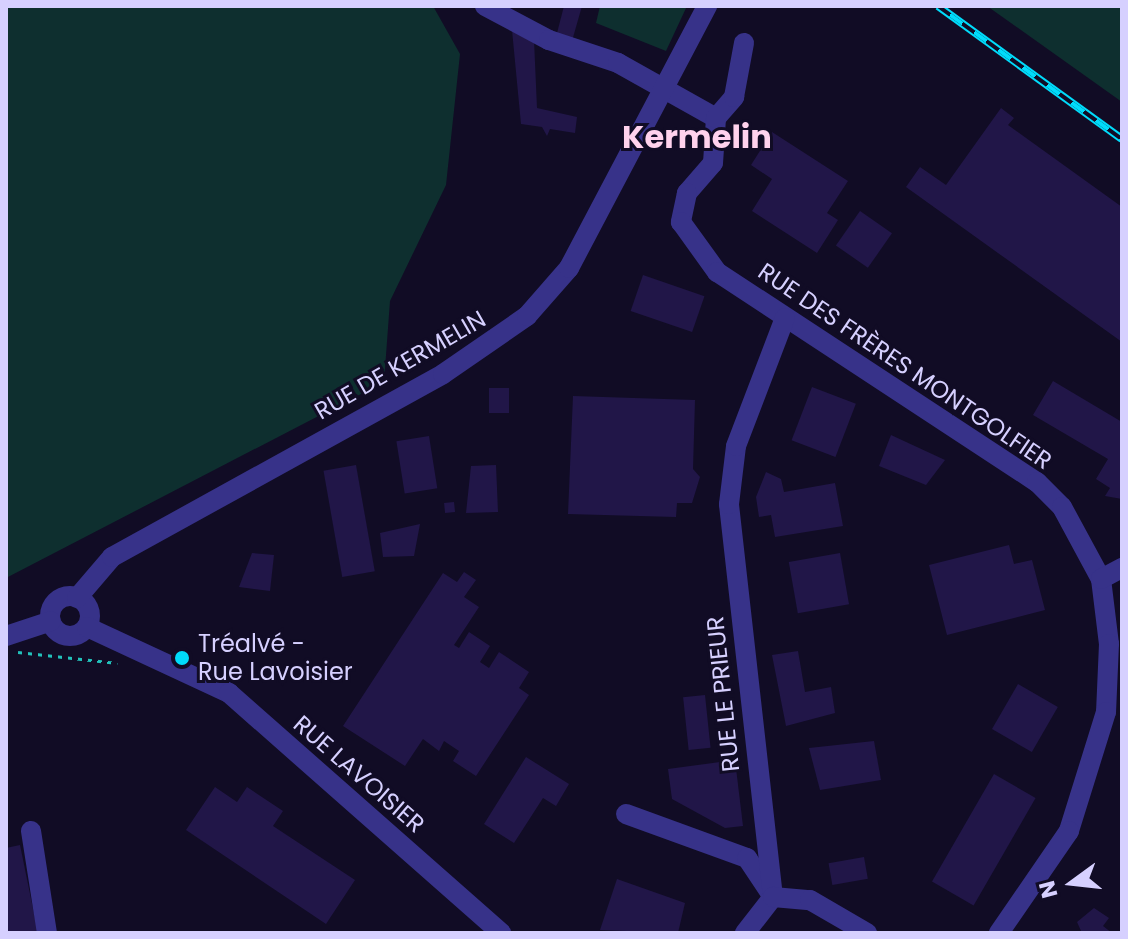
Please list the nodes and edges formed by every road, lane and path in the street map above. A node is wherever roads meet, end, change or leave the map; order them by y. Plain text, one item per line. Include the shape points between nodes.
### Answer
1 (485, 6) edge
2 (707, 6) edge
3 (744, 43) dead end
4 (665, 87) junction
5 (716, 118) junction
6 (785, 318) junction
7 (1122, 568) edge
8 (1101, 579) junction
9 (77, 598) junction
10 (51, 621) junction
11 (87, 627) junction
12 (8, 644) edge
13 (122, 664) dead end
14 (626, 814) dead end
15 (31, 831) dead end
16 (773, 897) junction
17 (47, 933) edge
18 (501, 933) edge
19 (745, 933) edge
20 (867, 933) edge
21 (999, 933) edge

1 - 4 street
2 - 4 street, RUE DE KERMELIN
3 - 5 street via 734,97
4 - 5 street
4 - 9 street, RUE DE KERMELIN via 569,268 527,316 443,374 112,557
5 - 6 street, RUE DES FRÈRES MONTGOLFIER via 713,163 682,204 689,238 717,272
6 - 8 street, RUE DES FRÈRES MONTGOLFIER via 1037,482 1062,507
6 - 16 street, RUE LE PRIEUR via 736,446 729,504
7 - 8 street
8 - 21 street, RUE DES FRÈRES MONTGOLFIER via 1109,644 1106,712 1089,784 1069,831
9 - 10 street via 55,602
9 - 11 street via 90,612
10 - 11 street via 68,636
10 - 12 street
11 - 18 street, RUE LAVOISIER via 229,693
12 - 13 path
14 - 16 street via 747,858
15 - 17 street
16 - 19 street
16 - 20 street via 810,900

